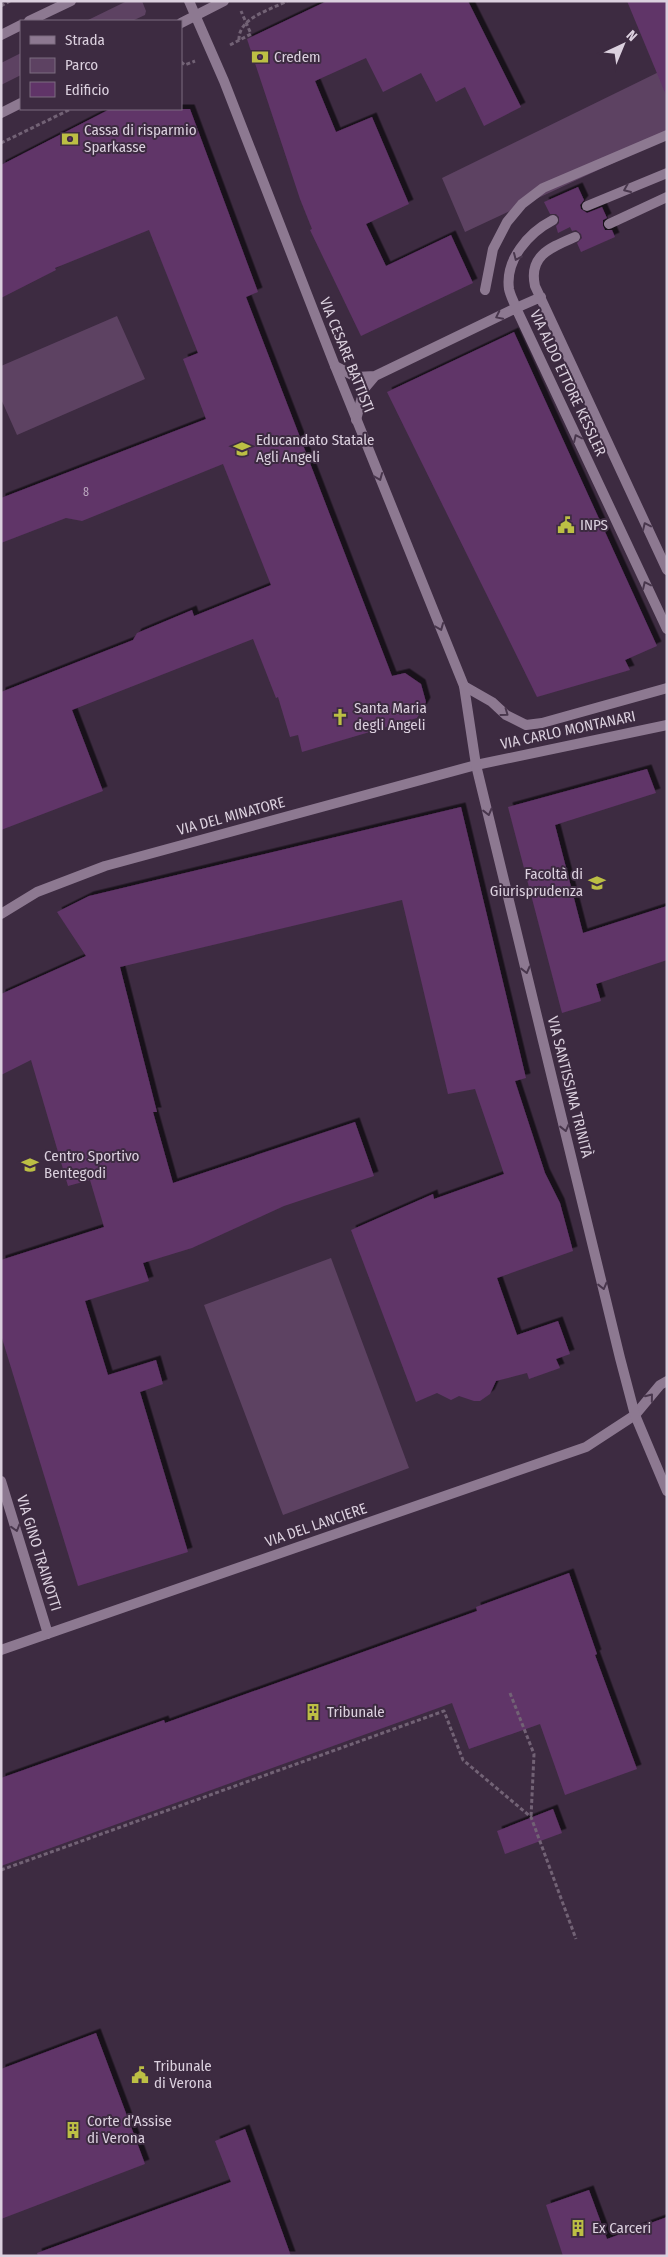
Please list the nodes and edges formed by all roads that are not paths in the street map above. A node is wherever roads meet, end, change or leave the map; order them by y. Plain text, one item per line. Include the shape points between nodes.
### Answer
1 (71, 1) edge
2 (189, 1) edge
3 (224, 1) edge
4 (196, 16) junction
5 (31, 20) edge
6 (182, 23) edge
7 (20, 26) edge
8 (1, 35) edge
9 (20, 104) edge
10 (1, 113) edge
11 (667, 135) edge
12 (667, 173) edge
13 (667, 197) edge
14 (587, 206) dead end
15 (553, 220) dead end
16 (609, 224) dead end
17 (575, 237) dead end
18 (485, 290) dead end
19 (541, 297) junction
20 (516, 308) junction
21 (335, 366) junction
22 (375, 376) junction
23 (356, 420) junction
24 (667, 570) edge
25 (667, 629) edge
26 (464, 686) junction
27 (667, 688) edge
28 (667, 725) edge
29 (476, 765) junction
30 (1, 914) edge
31 (667, 1381) edge
32 (635, 1415) junction
33 (1, 1481) edge
34 (667, 1491) edge
35 (48, 1634) junction
36 (1, 1650) edge

1 - 5 street
2 - 4 street, VIA CESARE BATTISTI
3 - 4 street
4 - 6 street
4 - 21 street, VIA CESARE BATTISTI
7 - 8 street
9 - 10 street
11 - 18 street via 543,188 522,204 507,222 493,249
12 -> 14 street
13 - 16 street
15 -> 20 street via 537,230 518,252 509,279
17 - 19 street via 550,247 540,255 533,278
19 - 20 street
24 -> 19 street
20 -> 22 street, VIA ALDO ETTORE KESSLER
25 -> 20 street, VIA ALDO ETTORE KESSLER
21 - 22 street via 356,377
21 - 23 street, VIA CESARE BATTISTI
22 - 23 street via 364,389
23 -> 26 street, VIA CESARE BATTISTI
26 -> 27 street via 526,725 542,724
26 - 29 street, VIA CESARE BATTISTI
28 - 29 street, VIA CARLO MONTANARI
29 - 30 street, VIA DEL MINATORE via 105,866 37,892
29 -> 32 street, VIA SANTISSIMA TRINITÀ
32 -> 31 street, VIA DEL LANCIERE
32 - 34 street, VIA SANTISSIMA TRINITÀ
32 - 35 street, VIA DEL LANCIERE via 586,1447
33 -> 35 street, VIA GINO TRAINOTTI
35 - 36 street, VIA DEL LANCIERE

